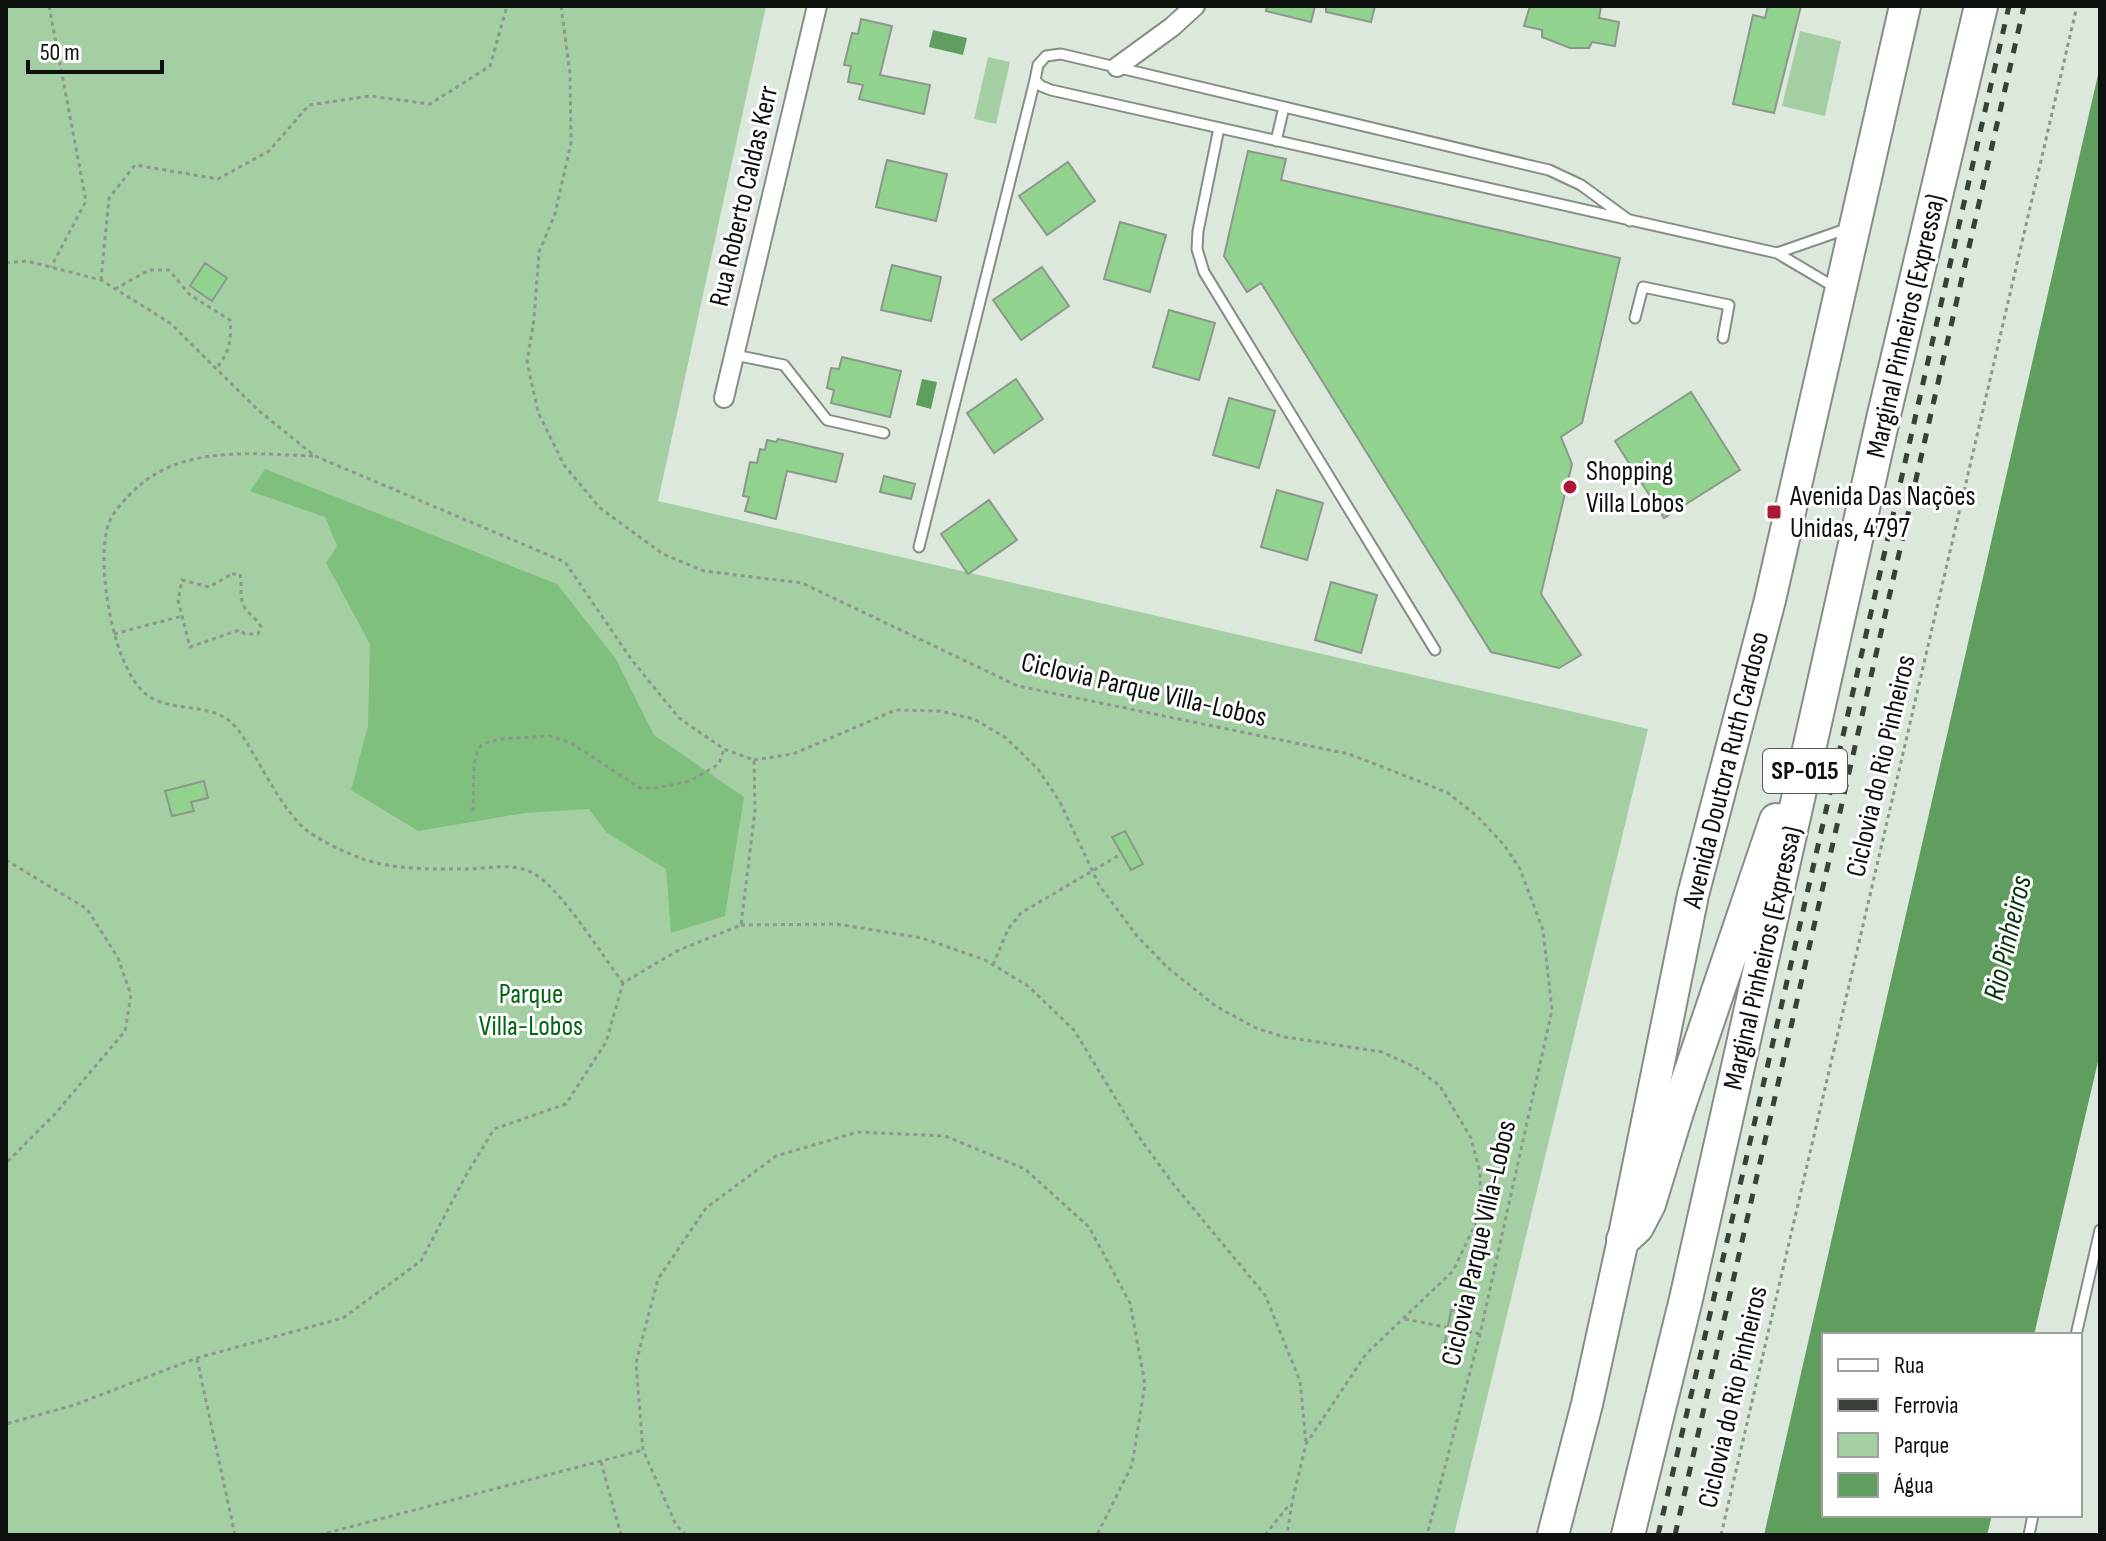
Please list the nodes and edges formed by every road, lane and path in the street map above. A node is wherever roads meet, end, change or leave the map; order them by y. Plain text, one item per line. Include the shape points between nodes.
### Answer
1 (49, 6) edge
2 (507, 6) edge
3 (561, 6) edge
4 (817, 6) edge
5 (1195, 6) edge
6 (1905, 6) edge
7 (1981, 6) edge
8 (2077, 6) edge
9 (1117, 67) junction
10 (1035, 80) junction
11 (1284, 107) junction
12 (1219, 128) junction
13 (1276, 141) junction
14 (1630, 221) junction
15 (1856, 226) junction
16 (1777, 253) junction
17 (6, 263) edge
18 (51, 267) junction
19 (101, 280) junction
20 (115, 289) junction
21 (1841, 291) junction
22 (1635, 318) dead end
23 (1723, 338) dead end
24 (735, 355) junction
25 (216, 369) junction
26 (724, 398) dead end
27 (884, 433) dead end
28 (315, 456) junction
29 (919, 547) dead end
30 (182, 616) junction
31 (114, 634) junction
32 (1435, 650) dead end
33 (1821, 701) junction
34 (724, 749) junction
35 (754, 760) junction
36 (473, 811) dead end
37 (1121, 854) dead end
38 (6, 860) edge
39 (1092, 871) junction
40 (741, 925) junction
41 (993, 965) junction
42 (623, 983) junction
43 (6, 1163) edge
44 (2100, 1230) edge
45 (1623, 1240) junction
46 (1403, 1318) junction
47 (2076, 1333) edge
48 (1480, 1334) junction
49 (197, 1358) junction
50 (6, 1424) edge
51 (1306, 1444) junction
52 (643, 1450) junction
53 (601, 1462) junction
54 (1292, 1502) junction
55 (235, 1535) edge
56 (319, 1535) edge
57 (621, 1535) edge
58 (686, 1535) edge
59 (1097, 1535) edge
60 (1265, 1535) edge
61 (1287, 1535) edge
62 (1427, 1535) edge
63 (1553, 1535) edge
64 (1628, 1535) edge
65 (1721, 1535) edge

1 - 18 path via 86,201
2 - 19 path via 490,66 430,104 370,96 309,105 269,151 218,179 135,165 109,198
3 - 48 path, Ciclovia Parque Villa-Lobos via 570,74 571,143 555,214 539,252 527,362 538,412 564,465 600,508 663,554 704,571 802,583 1018,686 1349,754 1448,793 1504,845 1520,869 1543,930 1552,1010
4 - 24 street, Rua Roberto Caldas Kerr
5 - 9 street
6 - 15 highway, Avenida Doutora Ruth Cardoso
7 - 33 highway, Marginal Pinheiros (Expressa) / SP-015
8 - 65 path, Ciclovia do Rio Pinheiros
9 - 10 lane via 1052,53 1038,65
9 - 11 lane
10 - 12 lane via 1051,90
10 - 29 lane
11 - 13 lane
11 - 14 lane via 1549,170 1581,185
12 - 13 lane
12 - 32 lane via 1198,231 1204,272
13 - 14 lane
14 - 16 lane
15 - 16 lane
15 - 21 highway, Avenida Doutora Ruth Cardoso
16 - 21 lane
17 - 18 path
18 - 19 path
19 - 20 path
20 - 25 path via 170,323
20 - 25 path via 149,270 169,270 190,295 230,320 227,355
21 - 45 highway, Avenida Doutora Ruth Cardoso via 1770,600 1693,895
22 - 23 lane via 1643,287 1729,305
24 - 26 street, Rua Roberto Caldas Kerr
24 - 27 lane via 784,365 827,420
25 - 28 path
28 - 31 path via 206,456 154,474 138,487 107,527 105,586
28 - 34 path via 565,562 679,718
30 - 30 path via 182,580 209,587 240,574 241,599 261,627 258,634 239,630 190,647
30 - 31 path
31 - 42 path via 129,672 145,694 166,705 227,719 304,827 364,859 404,867 511,866 534,873 552,887
33 - 45 highway via 1649,1204
33 - 64 highway, Marginal Pinheiros (Expressa) / SP-015
34 - 35 path
34 - 36 path via 719,764 690,781 640,788 571,743 550,736 499,739 482,744 477,752
35 - 39 path via 793,754 896,710 940,711 974,719 1006,738 1038,769 1060,802
35 - 40 path via 755,810
37 - 39 path
38 - 43 path via 87,909 118,958 131,995 125,1031
39 - 41 path via 1021,913
39 - 46 path via 1137,936 1217,1007 1285,1037 1382,1052 1440,1086 1471,1138 1480,1172 1480,1202 1453,1271
40 - 41 path via 837,924 922,938
40 - 42 path via 677,951
41 - 51 path via 1028,986 1074,1030 1148,1149 1265,1295 1300,1381
42 - 49 path via 606,1042 566,1104 494,1129 421,1261 343,1318
44 - 47 lane
45 - 63 highway, Avenida Doutora Ruth Cardoso
46 - 48 path
46 - 51 path via 1366,1354
48 - 62 path, Ciclovia Parque Villa-Lobos
49 - 50 path via 74,1405
49 - 55 path
51 - 54 path
52 - 53 path
52 - 58 path via 676,1525
52 - 59 path via 636,1363 654,1293 706,1208 776,1156 858,1132 945,1136 1035,1178 1089,1227 1130,1303 1145,1384 1132,1465
53 - 56 path
53 - 57 path
54 - 60 path
54 - 61 path

